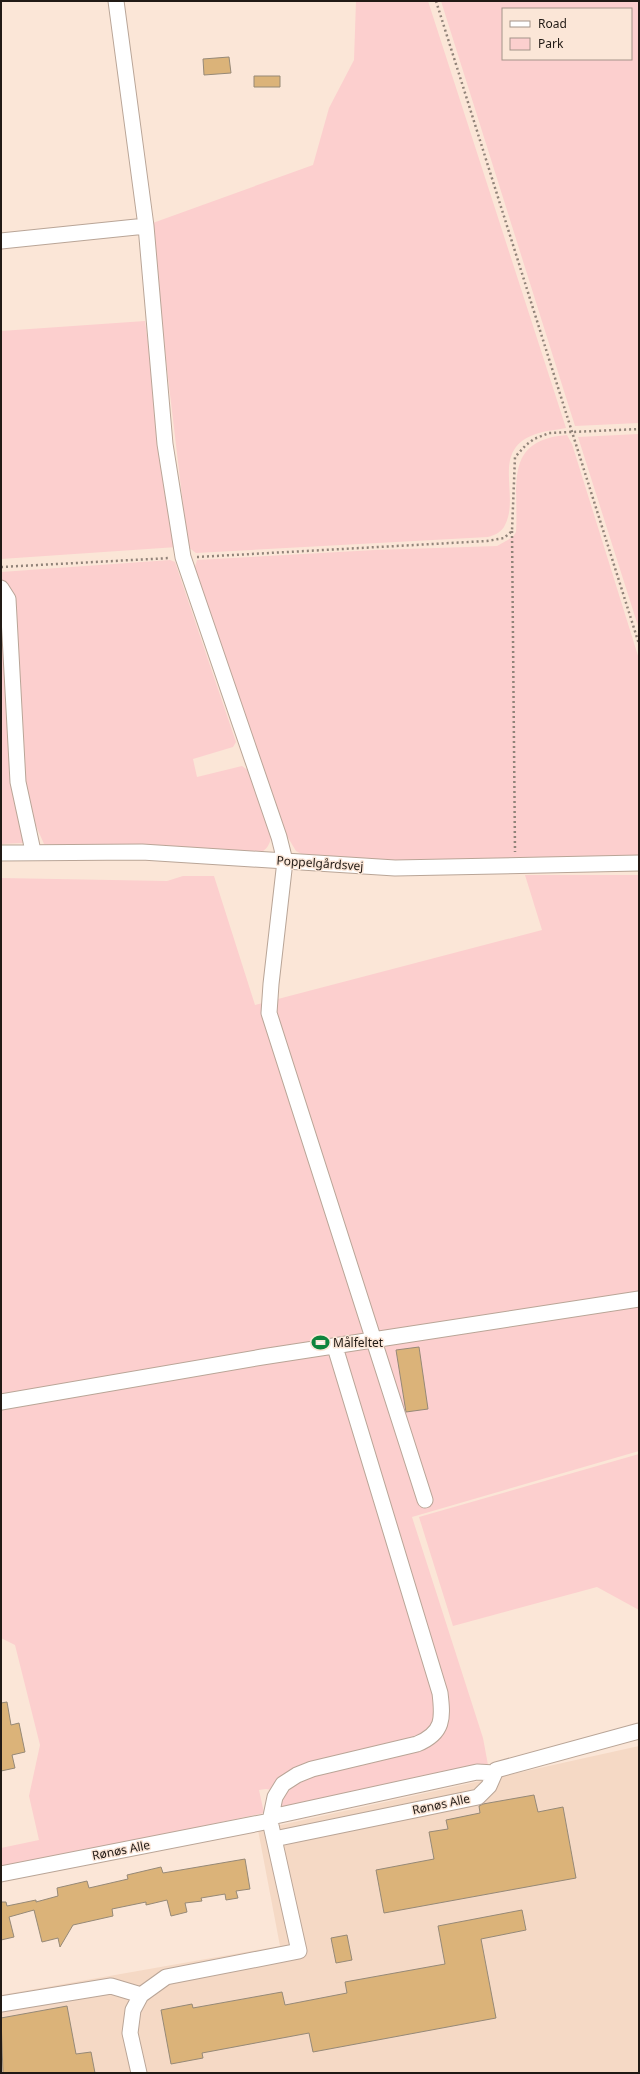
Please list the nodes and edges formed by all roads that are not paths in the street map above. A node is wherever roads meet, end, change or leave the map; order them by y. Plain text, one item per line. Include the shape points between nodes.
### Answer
1 (116, 1) edge
2 (146, 226) junction
3 (1, 241) edge
4 (1, 588) edge
5 (33, 851) junction
6 (1, 852) edge
7 (285, 861) junction
8 (639, 863) edge
9 (639, 1299) edge
10 (374, 1341) junction
11 (334, 1347) junction
12 (1, 1402) edge
13 (425, 1500) dead end
14 (639, 1731) edge
15 (495, 1773) junction
16 (270, 1819) junction
17 (274, 1839) junction
18 (1, 1874) edge
19 (141, 1995) junction
20 (1, 2004) edge
21 (138, 2073) edge

1 - 2 street
2 - 3 street
2 - 7 street via 165,444 183,557
4 - 5 street via 8,599 18,782
5 - 6 street, Poppelgårdsvej
5 - 7 street, Poppelgårdsvej via 142,852
7 - 8 street, Poppelgårdsvej via 395,868
7 - 10 street via 269,1013
9 - 10 street
10 - 11 street
10 - 13 street
11 - 12 street
11 - 16 street via 440,1693 442,1714 436,1732 427,1740 318,1767 290,1779 278,1790
14 - 15 street via 496,1770
15 - 16 street, Rønøs Alle via 477,1772
15 - 17 street, Rønøs Alle via 489,1786 478,1797
16 - 17 street
16 - 18 street, Rønøs Alle
17 - 19 street via 299,1951 166,1977
19 - 20 street via 111,1986
19 - 21 street via 133,2010 130,2033

